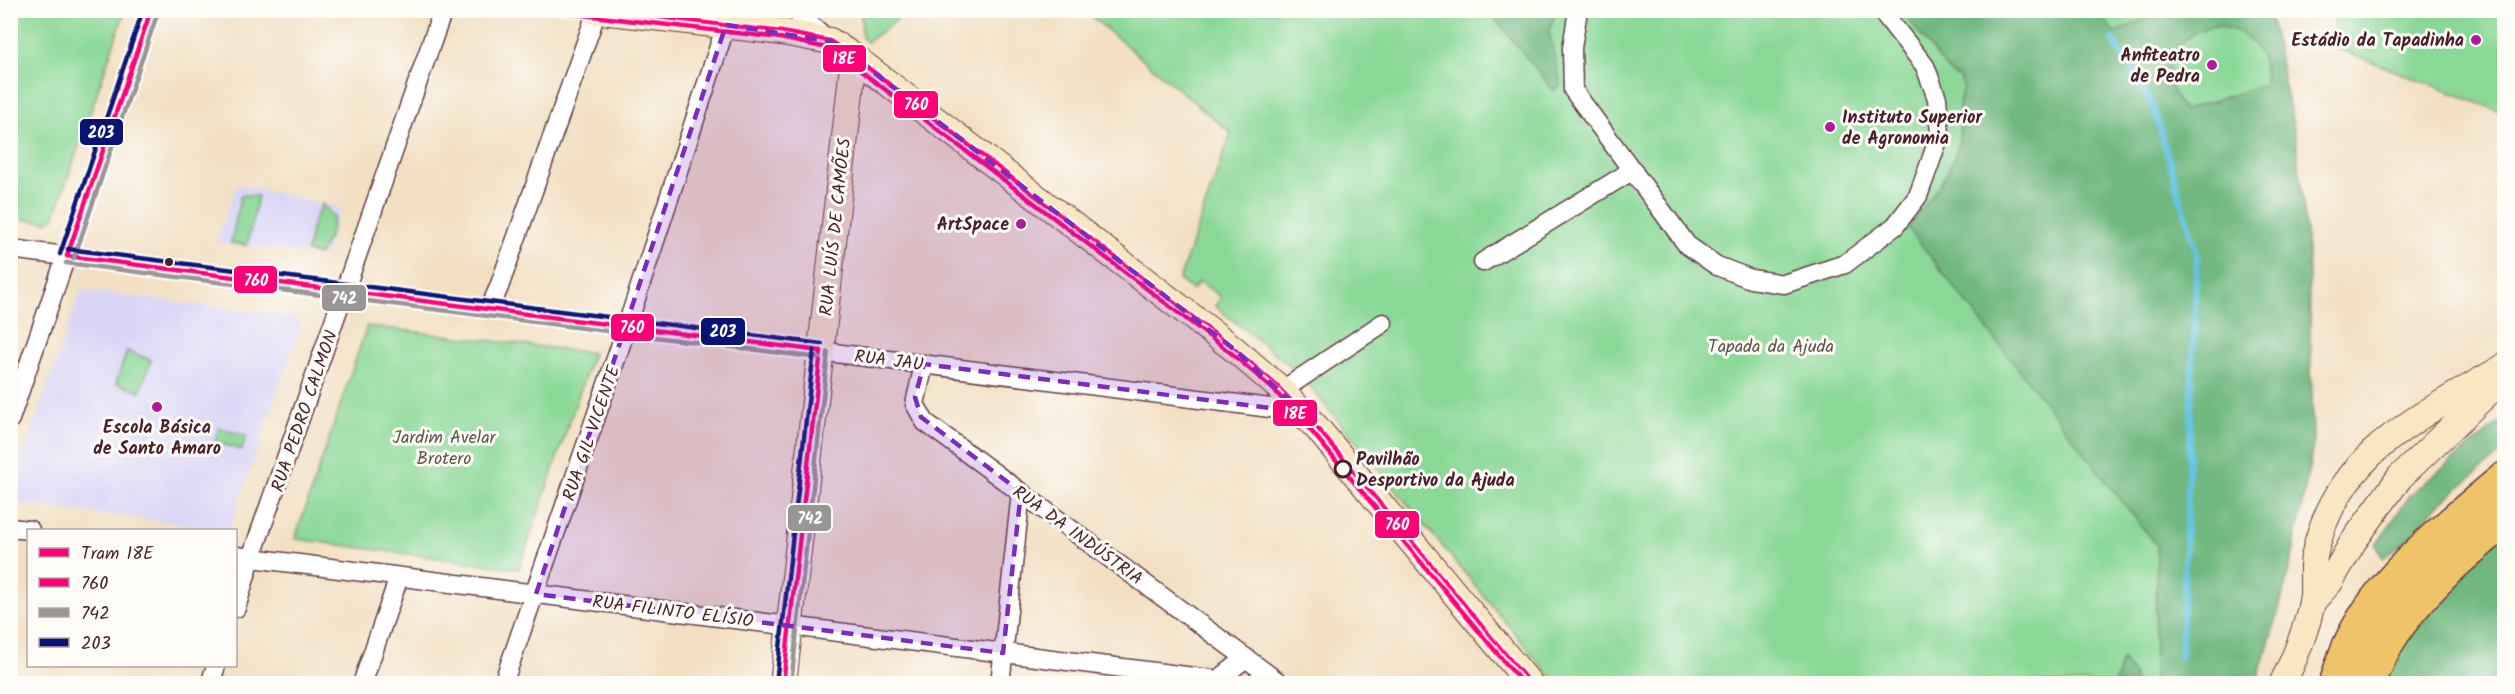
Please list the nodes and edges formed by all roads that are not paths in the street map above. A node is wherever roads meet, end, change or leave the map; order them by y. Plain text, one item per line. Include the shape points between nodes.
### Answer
1 (151, 10) edge
2 (443, 10) edge
3 (794, 10) edge
4 (1578, 10) edge
5 (1881, 10) edge
6 (595, 11) edge
7 (728, 18) edge
8 (830, 41) junction
9 (854, 57) junction
10 (1633, 170) junction
11 (10, 249) edge
12 (67, 256) junction
13 (1483, 262) dead end
14 (345, 292) junction
15 (489, 310) junction
16 (1383, 323) dead end
17 (626, 327) junction
18 (821, 351) junction
19 (924, 364) junction
20 (2505, 367) edge
21 (2505, 377) edge
22 (1281, 391) junction
23 (1302, 412) junction
24 (10, 419) edge
25 (2505, 479) edge
26 (1021, 492) junction
27 (2505, 521) edge
28 (10, 528) edge
29 (27, 531) edge
30 (243, 557) edge
31 (399, 577) junction
32 (536, 594) junction
33 (237, 601) edge
34 (2312, 602) junction
35 (790, 626) junction
36 (1003, 653) junction
37 (1246, 658) junction
38 (216, 667) edge
39 (2288, 678) edge
40 (1217, 682) edge
41 (210, 684) edge
42 (362, 684) edge
43 (503, 684) edge
44 (783, 684) edge
45 (1000, 684) edge
46 (1281, 684) edge
47 (1530, 684) edge
48 (2336, 684) edge
49 (2368, 684) edge

1 - 12 street
2 - 14 street, RUA PEDRO CALMON
3 - 8 street
4 - 10 street via 1572,48 1573,90
5 - 10 street via 1925,66 1937,98 1940,134 1918,196 1895,225 1845,264 1784,284 1751,279 1717,266 1687,245
6 - 7 street
6 - 15 street
7 - 8 street
7 - 17 street, RUA GIL VICENTE
8 - 9 street
9 - 18 street, RUA LUÍS DE CAMÕES
9 - 22 street via 1234,349
10 - 13 street
11 - 12 street, RUA JAU
12 - 14 street, RUA JAU
12 - 24 street
14 - 15 street, RUA JAU
14 - 30 street, RUA PEDRO CALMON
15 - 17 street, RUA JAU
16 - 22 street
17 - 18 street, RUA JAU
17 - 32 street, RUA GIL VICENTE
18 - 19 street, RUA JAU
18 - 35 street, RUA LUÍS DE CAMÕES
19 - 23 street, RUA JAU
19 - 26 street, RUA DA INDÚSTRIA via 915,397 921,417
20 - 34 street via 2408,424 2354,471 2321,531 2313,566
21 - 34 street via 2400,477
22 - 23 street
23 - 47 street
25 - 48 highway via 2437,535 2385,589 2352,640
26 - 36 street
26 - 37 street, RUA DA INDÚSTRIA
27 - 49 highway via 2466,552 2417,603 2388,641
28 - 29 street
30 - 31 street, RUA FILINTO ELÍSIO
30 - 33 street, RUA PEDRO CALMON
31 - 32 street, RUA FILINTO ELÍSIO
31 - 42 street
32 - 35 street, RUA FILINTO ELÍSIO
32 - 43 street, RUA GIL VICENTE
34 - 39 street
35 - 36 street, RUA FILINTO ELÍSIO
35 - 44 street, RUA LUÍS DE CAMÕES
36 - 40 street, RUA FILINTO ELÍSIO
36 - 45 street
37 - 40 street, RUA FILINTO ELÍSIO
37 - 46 street, RUA DA INDÚSTRIA
38 - 41 street

